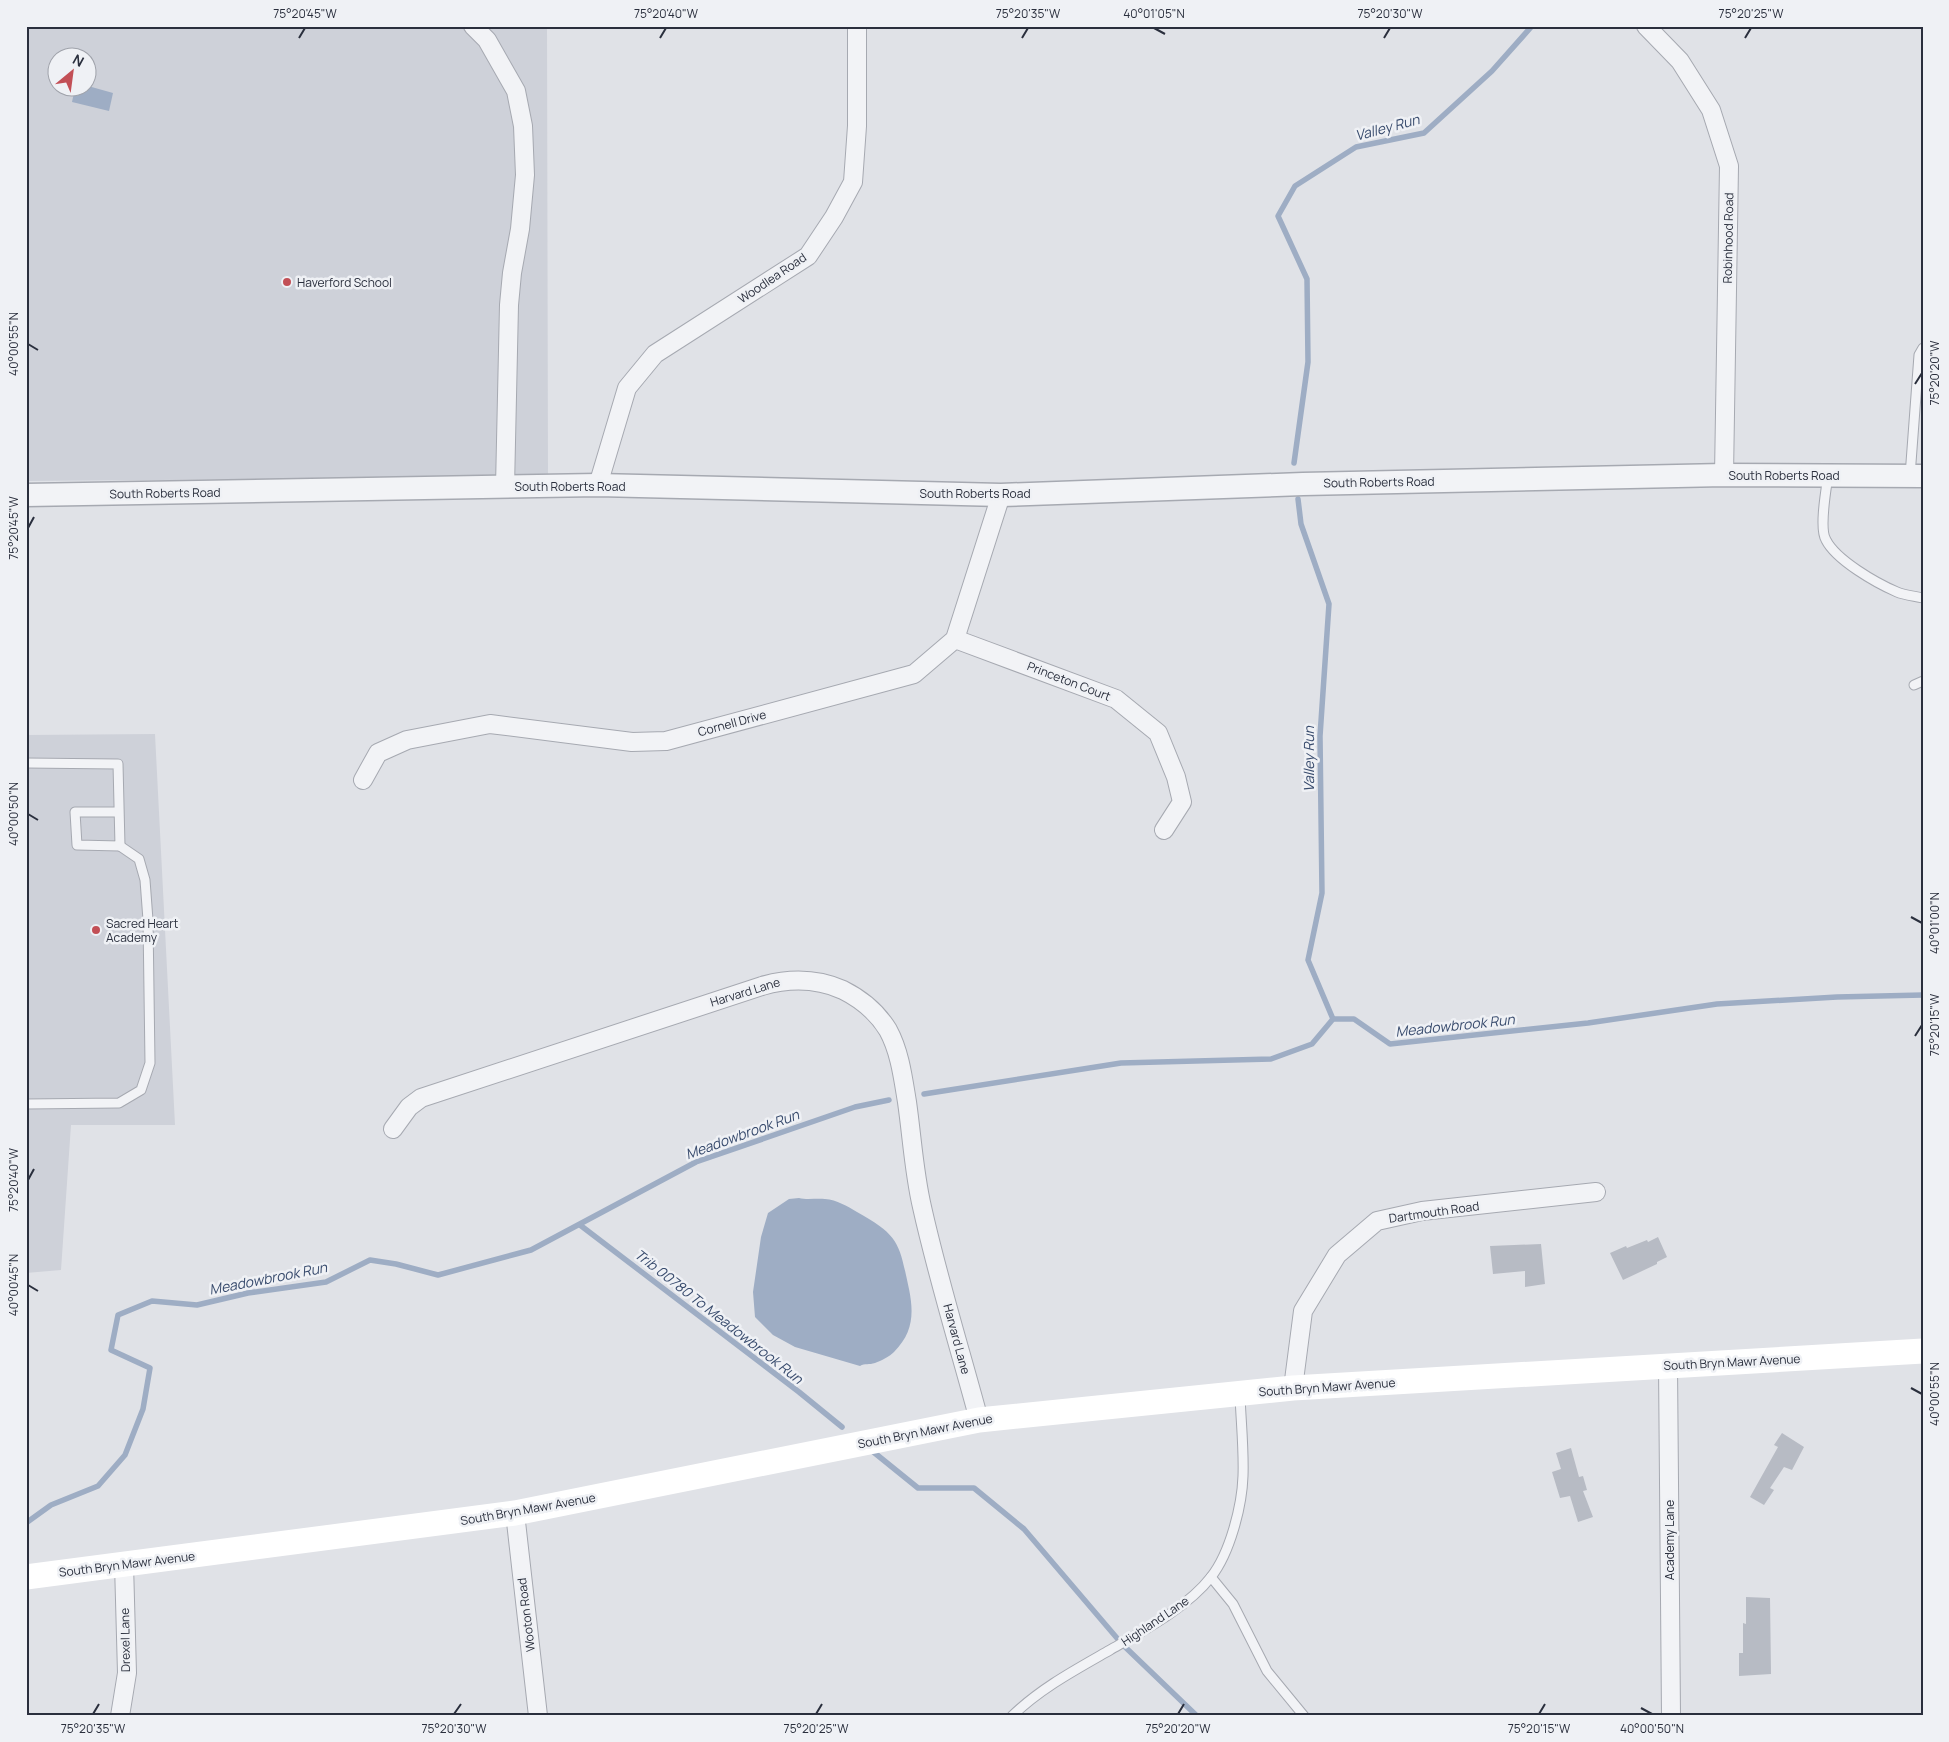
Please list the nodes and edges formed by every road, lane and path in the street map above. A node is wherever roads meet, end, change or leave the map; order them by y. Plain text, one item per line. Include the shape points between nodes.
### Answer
1 (473, 26) edge
2 (857, 26) edge
3 (1646, 26) edge
4 (1923, 348) edge
5 (1724, 475) junction
6 (1828, 475) junction
7 (1916, 476) edge
8 (598, 485) junction
9 (505, 487) junction
10 (26, 495) edge
11 (1001, 495) junction
12 (1923, 598) edge
13 (955, 639) junction
14 (26, 763) edge
15 (363, 780) dead end
16 (119, 812) junction
17 (1164, 830) dead end
18 (120, 846) junction
19 (26, 1104) edge
20 (393, 1129) dead end
21 (1596, 1192) dead end
22 (1923, 1351) edge
23 (1668, 1365) junction
24 (1293, 1388) junction
25 (1240, 1393) junction
26 (978, 1420) junction
27 (514, 1514) junction
28 (124, 1564) junction
29 (26, 1577) edge
30 (1211, 1577) junction
31 (120, 1716) edge
32 (538, 1716) edge
33 (1012, 1716) edge
34 (1304, 1716) edge
35 (1671, 1716) edge

1 - 9 street via 487,40 516,91 523,126 526,175 509,305
2 - 8 street, Woodlea Road via 857,126 853,182 834,217 808,256 655,354 627,388
3 - 5 street, Robinhood Road via 1680,61 1711,110 1729,166
4 - 7 lane via 1919,355
5 - 6 street, South Roberts Road
5 - 11 street, South Roberts Road via 1304,484
6 - 7 street, South Roberts Road
6 - 12 lane via 1823,514 1825,540 1842,559 1867,576 1898,593
8 - 9 street, South Roberts Road
8 - 11 street, South Roberts Road
9 - 10 street, South Roberts Road
11 - 13 street
13 - 15 street, Cornell Drive via 914,674 666,741 632,742 490,724 407,740 378,753
13 - 17 street, Princeton Court via 1116,699 1158,733 1176,777 1182,802
14 - 16 lane via 118,764
16 - 18 lane
16 - 18 lane via 75,812 77,845
18 - 19 lane via 139,859 145,880 150,1063 141,1090 119,1104
20 - 26 street, Harvard Lane via 409,1107 421,1098 762,986 813,980 848,992 878,1015 898,1056 922,1206
21 - 24 street, Dartmouth Road via 1422,1211 1377,1221 1337,1255 1302,1311
22 - 23 main road, South Bryn Mawr Avenue
23 - 24 main road, South Bryn Mawr Avenue
23 - 35 street, Academy Lane
24 - 25 main road, South Bryn Mawr Avenue
25 - 26 main road, South Bryn Mawr Avenue
25 - 30 lane, Highland Lane via 1243,1476 1239,1510 1223,1557
26 - 27 main road, South Bryn Mawr Avenue
27 - 28 main road, South Bryn Mawr Avenue
27 - 32 street, Wooton Road
28 - 29 main road, South Bryn Mawr Avenue
28 - 31 street, Drexel Lane via 127,1673
30 - 33 lane, Highland Lane via 1186,1601 1048,1685
30 - 34 lane via 1233,1604 1267,1671

